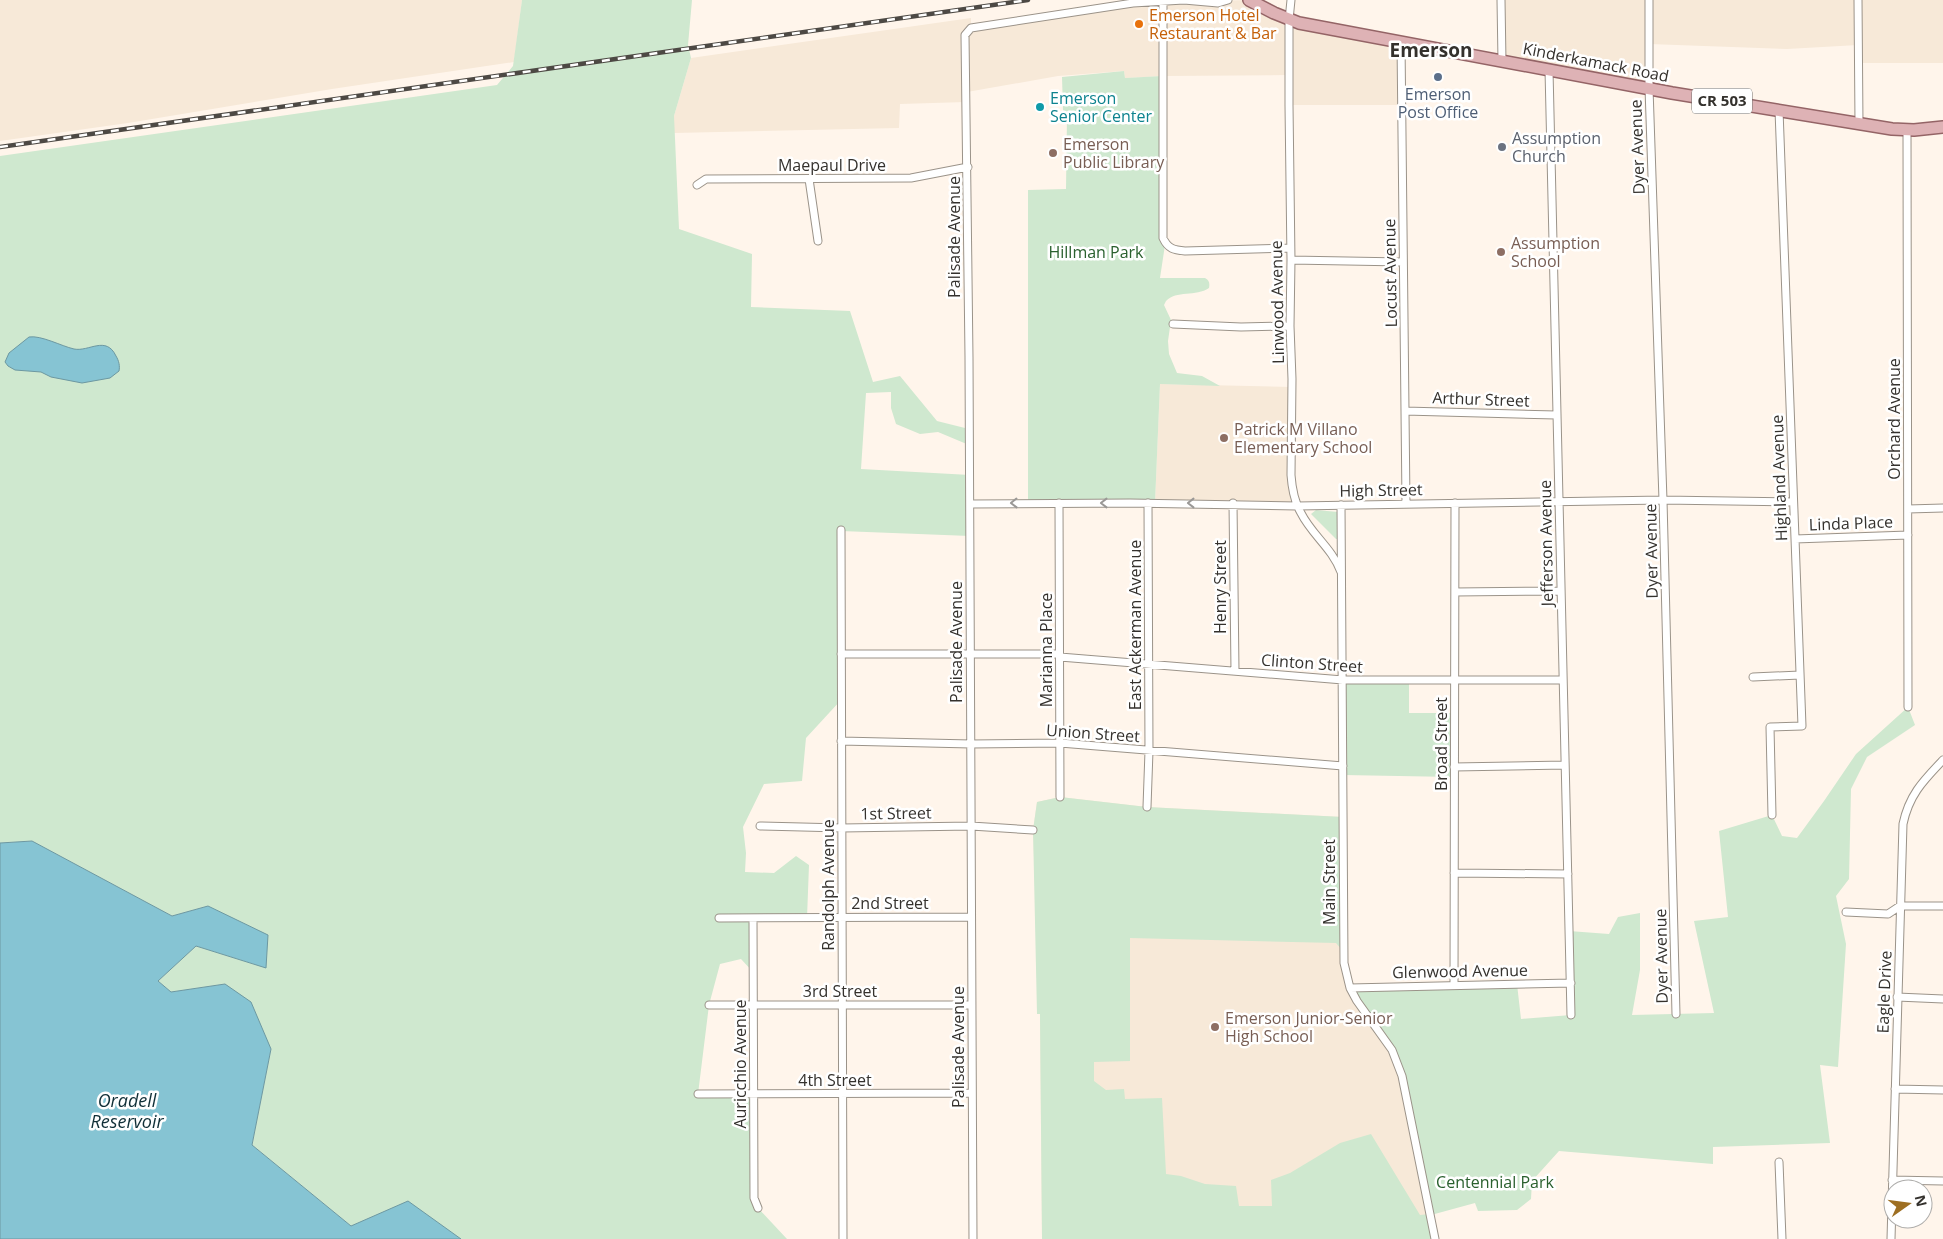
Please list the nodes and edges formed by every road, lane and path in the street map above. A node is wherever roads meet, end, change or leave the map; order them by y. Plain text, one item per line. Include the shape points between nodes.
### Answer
1 (1228, 0) edge
2 (1249, 0) edge
3 (1291, 0) edge
4 (1501, 0) edge
5 (1649, 0) edge
6 (1858, 0) edge
7 (1163, 1) edge
8 (1289, 20) junction
9 (1401, 42) junction
10 (1502, 61) junction
11 (1549, 70) junction
12 (1649, 88) junction
13 (1779, 110) junction
14 (1859, 123) junction
15 (1943, 128) edge
16 (1906, 130) junction
17 (968, 167) junction
18 (809, 179) junction
19 (697, 186) dead end
20 (818, 241) dead end
21 (1290, 248) junction
22 (1291, 260) junction
23 (1404, 262) junction
24 (1173, 324) dead end
25 (1290, 326) junction
26 (1405, 411) junction
27 (1556, 415) junction
28 (1663, 500) junction
29 (1455, 502) junction
30 (1558, 502) junction
31 (1793, 502) junction
32 (1059, 503) junction
33 (1148, 503) junction
34 (1233, 503) junction
35 (1406, 503) junction
36 (970, 504) junction
37 (1341, 505) junction
38 (1297, 506) junction
39 (1943, 508) edge
40 (1908, 509) junction
41 (841, 530) dead end
42 (1908, 535) junction
43 (1795, 539) junction
44 (1343, 590) junction
45 (1455, 592) junction
46 (1561, 592) junction
47 (841, 654) junction
48 (970, 654) junction
49 (1060, 656) junction
50 (1148, 664) junction
51 (1234, 672) junction
52 (1800, 675) junction
53 (1753, 677) dead end
54 (1343, 680) junction
55 (1454, 680) junction
56 (1563, 680) junction
57 (1908, 707) dead end
58 (841, 741) junction
59 (1060, 742) junction
60 (971, 744) junction
61 (1149, 751) junction
62 (1943, 760) edge
63 (1565, 765) junction
64 (1343, 766) junction
65 (1454, 767) junction
66 (1060, 797) dead end
67 (1147, 807) dead end
68 (1772, 815) dead end
69 (760, 826) dead end
70 (971, 826) junction
71 (842, 828) junction
72 (1033, 830) dead end
73 (1454, 873) junction
74 (1568, 874) junction
75 (1900, 906) junction
76 (1943, 906) edge
77 (1846, 912) dead end
78 (842, 917) junction
79 (971, 917) junction
80 (719, 918) dead end
81 (752, 918) junction
82 (1571, 983) junction
83 (1454, 985) junction
84 (1350, 988) junction
85 (1898, 997) junction
86 (1943, 999) edge
87 (709, 1005) dead end
88 (754, 1005) junction
89 (842, 1005) junction
90 (972, 1005) junction
91 (1676, 1014) dead end
92 (1572, 1015) dead end
93 (1895, 1088) junction
94 (1943, 1090) edge
95 (972, 1093) junction
96 (698, 1094) dead end
97 (754, 1094) junction
98 (842, 1094) junction
99 (1779, 1162) dead end
100 (1892, 1179) edge
101 (758, 1208) dead end
102 (843, 1239) edge
103 (973, 1239) edge
104 (1435, 1239) edge
105 (1782, 1239) edge

1 - 7 street via 1218,3
2 - 8 main road, Kinderkamack Road / CR 503
3 - 8 street, Linwood Avenue
4 - 10 street
5 - 12 street, Dyer Avenue
6 - 14 street
7 - 17 street, Palisade Avenue via 971,28 965,34
7 - 21 street via 1164,238 1170,248 1185,250
8 - 9 main road, Kinderkamack Road / CR 503
8 - 21 street, Linwood Avenue
9 - 10 main road, Kinderkamack Road / CR 503
9 - 23 street, Locust Avenue
10 - 11 main road, Kinderkamack Road / CR 503
11 - 12 main road, Kinderkamack Road / CR 503
11 - 27 street, Jefferson Avenue
12 - 13 main road, Kinderkamack Road / CR 503
12 - 28 street, Dyer Avenue
13 - 14 main road, Kinderkamack Road / CR 503
13 - 31 street, Highland Avenue
14 - 16 main road, Kinderkamack Road / CR 503
15 - 16 main road, Kinderkamack Road / CR 503
16 - 40 street, Orchard Avenue
17 - 18 street, Maepaul Drive via 911,178
17 - 36 street, Palisade Avenue
18 - 19 street, Maepaul Drive via 706,179
18 - 20 street
21 - 22 street, Linwood Avenue
22 - 23 street
22 - 25 street, Linwood Avenue
23 - 26 street, Locust Avenue
24 - 25 street
25 - 38 street, Linwood Avenue via 1291,475
26 - 27 street, Arthur Street
26 - 35 street, Locust Avenue
27 - 30 street, Jefferson Avenue
28 - 30 street, High Street
28 - 31 street, High Street
28 - 91 street, Dyer Avenue
29 - 30 street, High Street
29 - 35 street, High Street
29 - 45 street, Broad Street
30 - 46 street, Jefferson Avenue
31 - 43 street, Highland Avenue
33 -> 32 street, High Street
32 -> 36 street, High Street
32 - 49 street, Marianna Place
34 -> 33 street, High Street
33 - 50 street, East Ackerman Avenue
34 - 38 street, High Street
34 - 51 street, Henry Street
35 - 37 street, High Street
36 - 48 street, Palisade Avenue
37 - 38 street, High Street
37 - 44 street, Main Street
38 - 44 street, Linwood Avenue via 1336,560
39 - 40 street, Linda Place
40 - 42 street, Orchard Avenue
41 - 47 street, Randolph Avenue
42 - 43 street, Linda Place
42 - 57 street, Orchard Avenue
43 - 52 street, Highland Avenue
44 - 54 street, Main Street
45 - 46 street
45 - 55 street, Broad Street
46 - 56 street, Jefferson Avenue
47 - 48 street, Clinton Street
47 - 58 street, Randolph Avenue
48 - 49 street, Clinton Street
48 - 60 street, Palisade Avenue
49 - 50 street, Clinton Street
49 - 59 street, Marianna Place
50 - 51 street, Clinton Street
50 - 61 street, East Ackerman Avenue
51 - 54 street, Clinton Street
52 - 53 street
52 - 68 street, Highland Avenue via 1802,726 1770,727
54 - 55 street, Clinton Street
54 - 64 street, Main Street
55 - 56 street, Clinton Street
55 - 65 street, Broad Street
56 - 63 street, Jefferson Avenue
58 - 60 street, Union Street
58 - 71 street, Randolph Avenue
59 - 60 street, Union Street
59 - 61 street, Union Street
59 - 66 street, Marianna Place
60 - 70 street, Palisade Avenue
61 - 64 street, Union Street
61 - 67 street, East Ackerman Avenue
62 - 75 street, Eagle Drive via 1919,786 1905,811
63 - 65 street
63 - 74 street, Jefferson Avenue
64 - 84 street, Main Street via 1342,950
65 - 73 street, Broad Street
69 - 71 street, 1st Street
70 - 71 street, 1st Street
70 - 72 street, 1st Street
70 - 79 street, Palisade Avenue
71 - 78 street, Randolph Avenue
73 - 74 street
73 - 83 street, Broad Street
74 - 82 street, Jefferson Avenue
75 - 76 street
75 - 77 street via 1888,914
75 - 85 street, Eagle Drive
78 - 79 street, 2nd Street
78 - 81 street, 2nd Street
78 - 89 street, Randolph Avenue
79 - 90 street, Palisade Avenue
80 - 81 street, 2nd Street
81 - 88 street, Auricchio Avenue
82 - 83 street, Glenwood Avenue
82 - 92 street, Jefferson Avenue
83 - 84 street, Glenwood Avenue
84 - 104 street, Main Street via 1392,1050 1402,1076
85 - 86 street
85 - 93 street, Eagle Drive
87 - 88 street, 3rd Street
88 - 89 street, 3rd Street
88 - 97 street, Auricchio Avenue
89 - 90 street, 3rd Street
89 - 98 street, Randolph Avenue
90 - 95 street, Palisade Avenue
93 - 94 street
93 - 100 street, Eagle Drive
95 - 98 street, 4th Street
95 - 103 street, Palisade Avenue
96 - 97 street, 4th Street
97 - 98 street, 4th Street
97 - 101 street, Auricchio Avenue via 754,1198
98 - 102 street, Randolph Avenue
99 - 105 street

